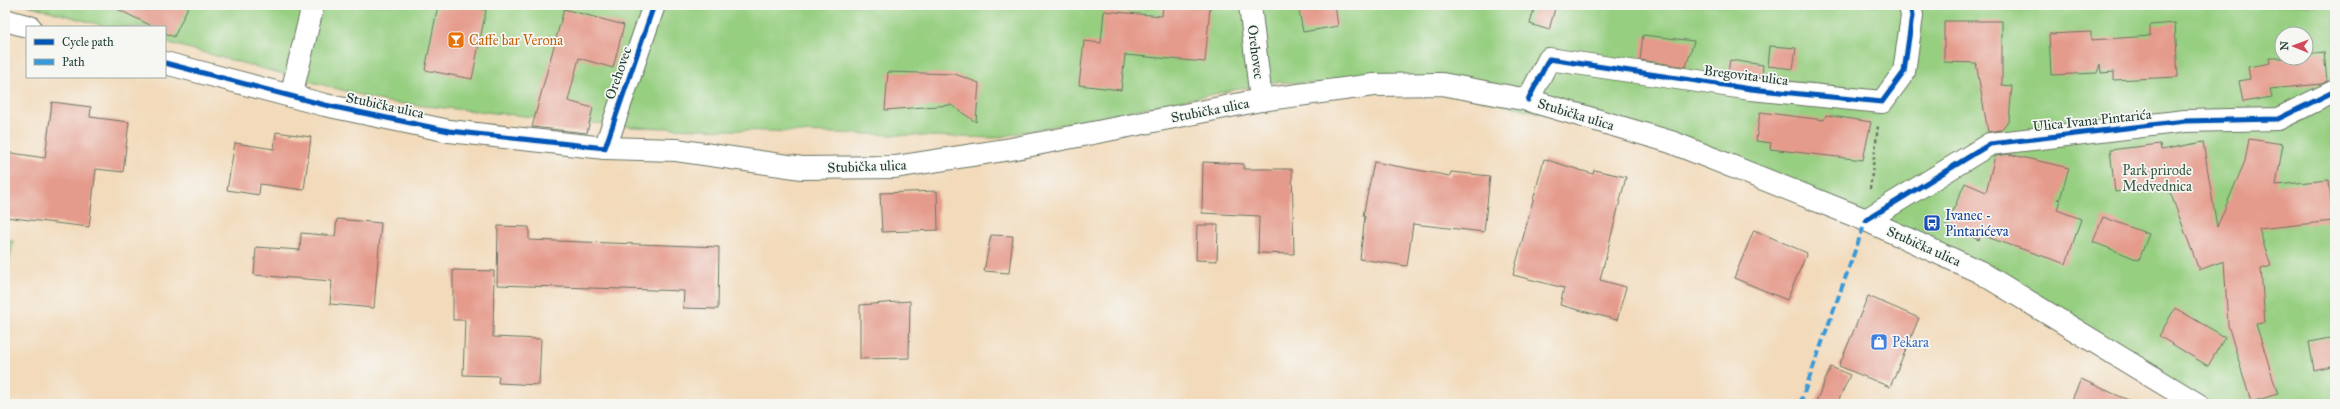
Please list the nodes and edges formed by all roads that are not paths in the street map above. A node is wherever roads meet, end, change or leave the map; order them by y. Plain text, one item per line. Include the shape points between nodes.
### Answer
1 (312, 5) edge
2 (654, 5) edge
3 (1250, 5) edge
4 (1910, 5) edge
5 (5, 20) edge
6 (26, 26) edge
7 (166, 63) edge
8 (2335, 91) edge
9 (291, 96) junction
10 (1261, 100) junction
11 (1528, 100) junction
12 (605, 148) junction
13 (1866, 220) junction
14 (2197, 404) edge

1 - 9 main road
2 - 12 main road, Orehovec
3 - 10 main road, Orehovec
4 - 11 main road, Bregovita ulica via 1912,16 1904,72 1882,102 1751,89 1549,59
5 - 6 main road
7 - 9 main road, Stubička ulica
8 - 13 main road, Ulica Ivana Pintarića via 2278,119 2185,121 1990,144
9 - 12 main road, Stubička ulica via 449,131
10 - 11 main road, Stubička ulica via 1374,85 1442,84
10 - 12 main road, Stubička ulica via 1011,149 895,167 802,168 676,150
11 - 13 main road, Stubička ulica via 1671,142
13 - 14 main road, Stubička ulica via 1980,272

